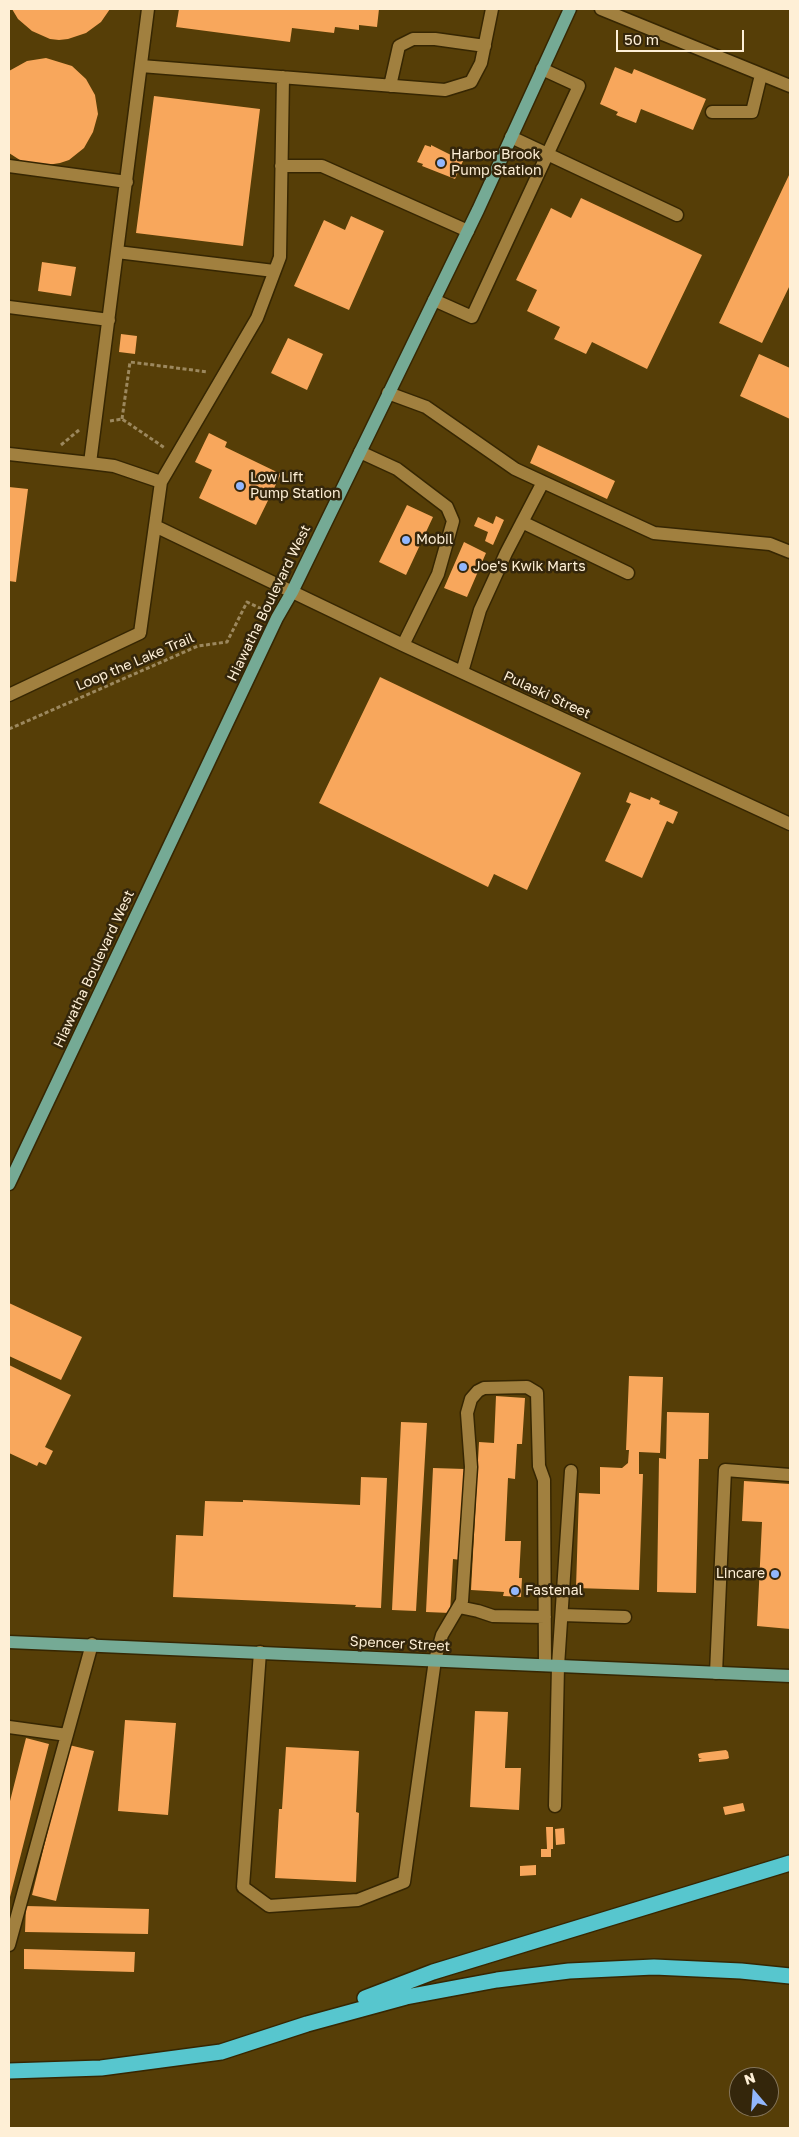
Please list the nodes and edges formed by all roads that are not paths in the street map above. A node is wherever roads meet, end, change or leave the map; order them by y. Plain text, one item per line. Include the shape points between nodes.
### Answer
1 (148, 9) edge
2 (492, 9) edge
3 (570, 9) edge
4 (601, 9) edge
5 (485, 46) junction
6 (142, 66) junction
7 (542, 69) junction
8 (761, 75) junction
9 (283, 77) junction
10 (390, 86) junction
11 (790, 86) edge
12 (712, 112) dead end
13 (511, 137) junction
14 (548, 154) junction
15 (9, 166) edge
16 (281, 166) junction
17 (126, 182) junction
18 (677, 215) dead end
19 (468, 231) junction
20 (118, 252) junction
21 (274, 271) junction
22 (434, 300) junction
23 (9, 307) edge
24 (109, 320) junction
25 (388, 393) junction
26 (360, 452) junction
27 (9, 454) edge
28 (90, 463) junction
29 (161, 482) junction
30 (543, 482) junction
31 (522, 522) junction
32 (155, 526) junction
33 (790, 552) edge
34 (628, 573) dead end
35 (292, 592) junction
36 (403, 645) junction
37 (462, 672) junction
38 (9, 695) edge
39 (790, 824) edge
40 (9, 1184) edge
41 (571, 1471) dead end
42 (790, 1475) edge
43 (459, 1607) junction
44 (562, 1615) junction
45 (545, 1616) junction
46 (624, 1617) dead end
47 (9, 1642) edge
48 (92, 1644) junction
49 (260, 1652) junction
50 (435, 1660) junction
51 (545, 1665) junction
52 (558, 1666) junction
53 (716, 1672) junction
54 (790, 1676) edge
55 (9, 1727) edge
56 (67, 1735) junction
57 (555, 1806) dead end
58 (790, 1863) edge
59 (9, 1945) edge
60 (790, 1976) edge
61 (307, 2024) junction
62 (9, 2071) edge

1 - 6 street
2 - 5 street
3 - 7 main road, Hiawatha Boulevard West
4 - 8 street
5 - 10 street via 471,82 445,90
5 - 10 street via 413,39 399,46
6 - 9 street
6 - 17 street
7 - 13 main road, Hiawatha Boulevard West
7 - 14 street via 579,86
8 - 11 street
8 - 12 street via 752,112
9 - 10 street
9 - 16 street
13 - 14 street
13 - 19 main road, Hiawatha Boulevard West
14 - 18 street
14 - 22 street via 472,317
15 - 17 street
16 - 19 street via 322,166
16 - 21 street via 280,257
17 - 20 street
19 - 22 main road, Hiawatha Boulevard West
20 - 21 street
20 - 24 street
21 - 29 street via 257,318
22 - 25 main road, Hiawatha Boulevard West
23 - 24 street
24 - 28 street
25 - 26 main road, Hiawatha Boulevard West
25 - 30 street via 426,407 515,470
26 - 35 main road, Hiawatha Boulevard West
26 - 36 street via 397,469 447,508 452,521 438,574
27 - 28 street
28 - 29 street via 114,466
29 - 32 street
30 - 31 street
30 - 33 street via 654,533 770,544
31 - 34 street
31 - 37 street via 480,610
32 - 35 street, Pulaski Street
32 - 38 street via 140,633
35 - 36 street, Pulaski Street
35 - 40 main road, Hiawatha Boulevard West
36 - 37 street, Pulaski Street
37 - 39 street, Pulaski Street
41 - 44 street
42 - 53 street via 725,1470
43 - 45 street via 493,1616
43 - 45 street via 471,1467 467,1412 478,1390 527,1387 537,1393 539,1466 544,1480
43 - 50 street via 442,1635
44 - 46 street
44 - 52 street
45 - 51 street
47 - 48 main road, Spencer Street
48 - 49 main road, Spencer Street
48 - 56 street
49 - 50 main road, Spencer Street
49 - 50 street via 243,1887 269,1906 358,1900 404,1882
50 - 51 main road, Spencer Street
51 - 52 main road, Spencer Street
52 - 53 main road, Spencer Street
52 - 57 street
53 - 54 main road, Spencer Street
55 - 56 street
56 - 59 street
58 - 61 highway via 433,1972
60 - 61 highway via 654,1967 568,1971 406,1996
61 - 62 highway via 221,2052 101,2068

